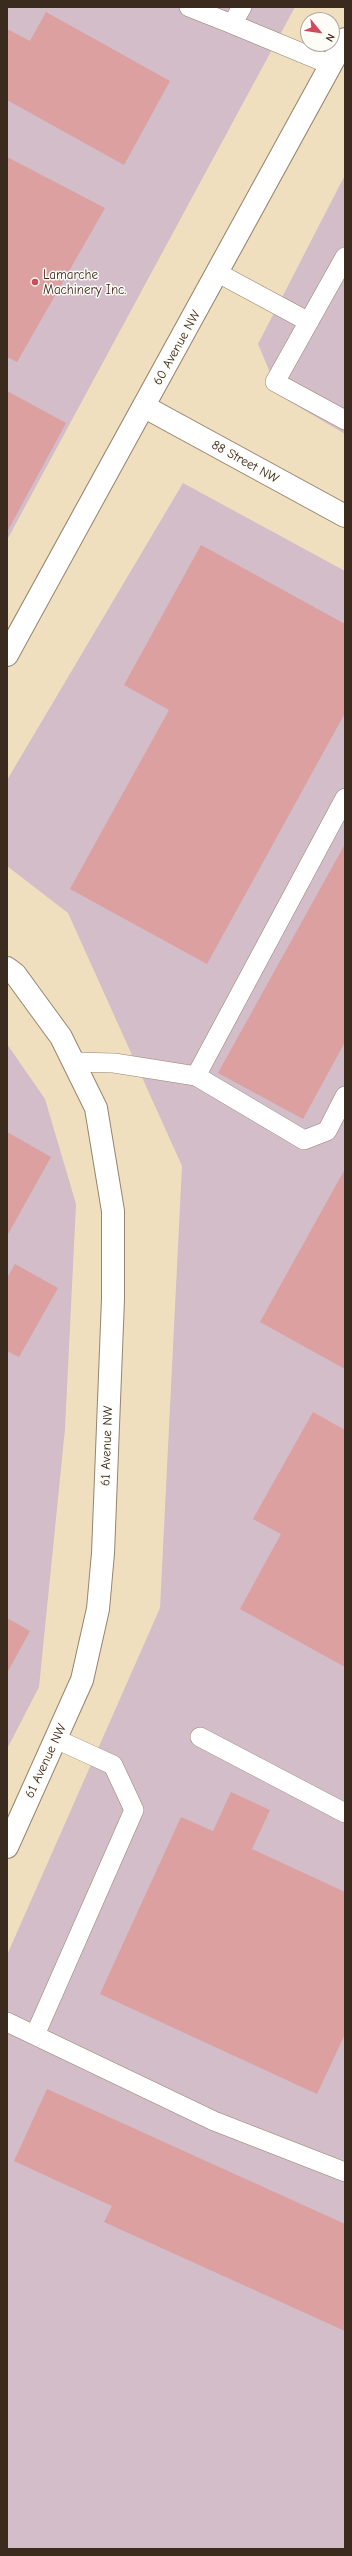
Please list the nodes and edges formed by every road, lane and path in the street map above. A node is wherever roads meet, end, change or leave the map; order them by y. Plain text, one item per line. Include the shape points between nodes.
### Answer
1 (189, 7) edge
2 (242, 7) edge
3 (232, 24) junction
4 (345, 39) edge
5 (331, 65) junction
6 (345, 257) edge
7 (218, 273) junction
8 (308, 322) junction
9 (145, 407) junction
10 (345, 420) edge
11 (345, 516) edge
12 (7, 655) edge
13 (345, 798) edge
14 (7, 968) edge
15 (73, 1062) junction
16 (196, 1076) junction
17 (345, 1096) edge
18 (200, 1737) dead end
19 (56, 1739) junction
20 (345, 1814) edge
21 (7, 1847) edge
22 (7, 2022) edge
23 (35, 2036) junction
24 (345, 2172) edge

1 - 3 lane
2 - 3 lane
3 - 5 lane
4 - 5 street, 60 Avenue NW
5 - 7 street, 60 Avenue NW
6 - 8 lane
7 - 8 lane
7 - 9 street, 60 Avenue NW
8 - 10 lane via 275,382
9 - 11 street, 88 Street NW
9 - 12 street, 60 Avenue NW
13 - 16 lane
14 - 15 street, 61 Avenue NW via 15,974 61,1037
15 - 16 lane via 114,1063
15 - 19 street, 61 Avenue NW via 96,1108 113,1212 113,1299 98,1609 82,1680
16 - 17 lane via 304,1140 327,1130
18 - 20 lane
19 - 21 street, 61 Avenue NW
19 - 23 lane via 113,1766 134,1810
22 - 23 lane
23 - 24 lane via 214,2121

